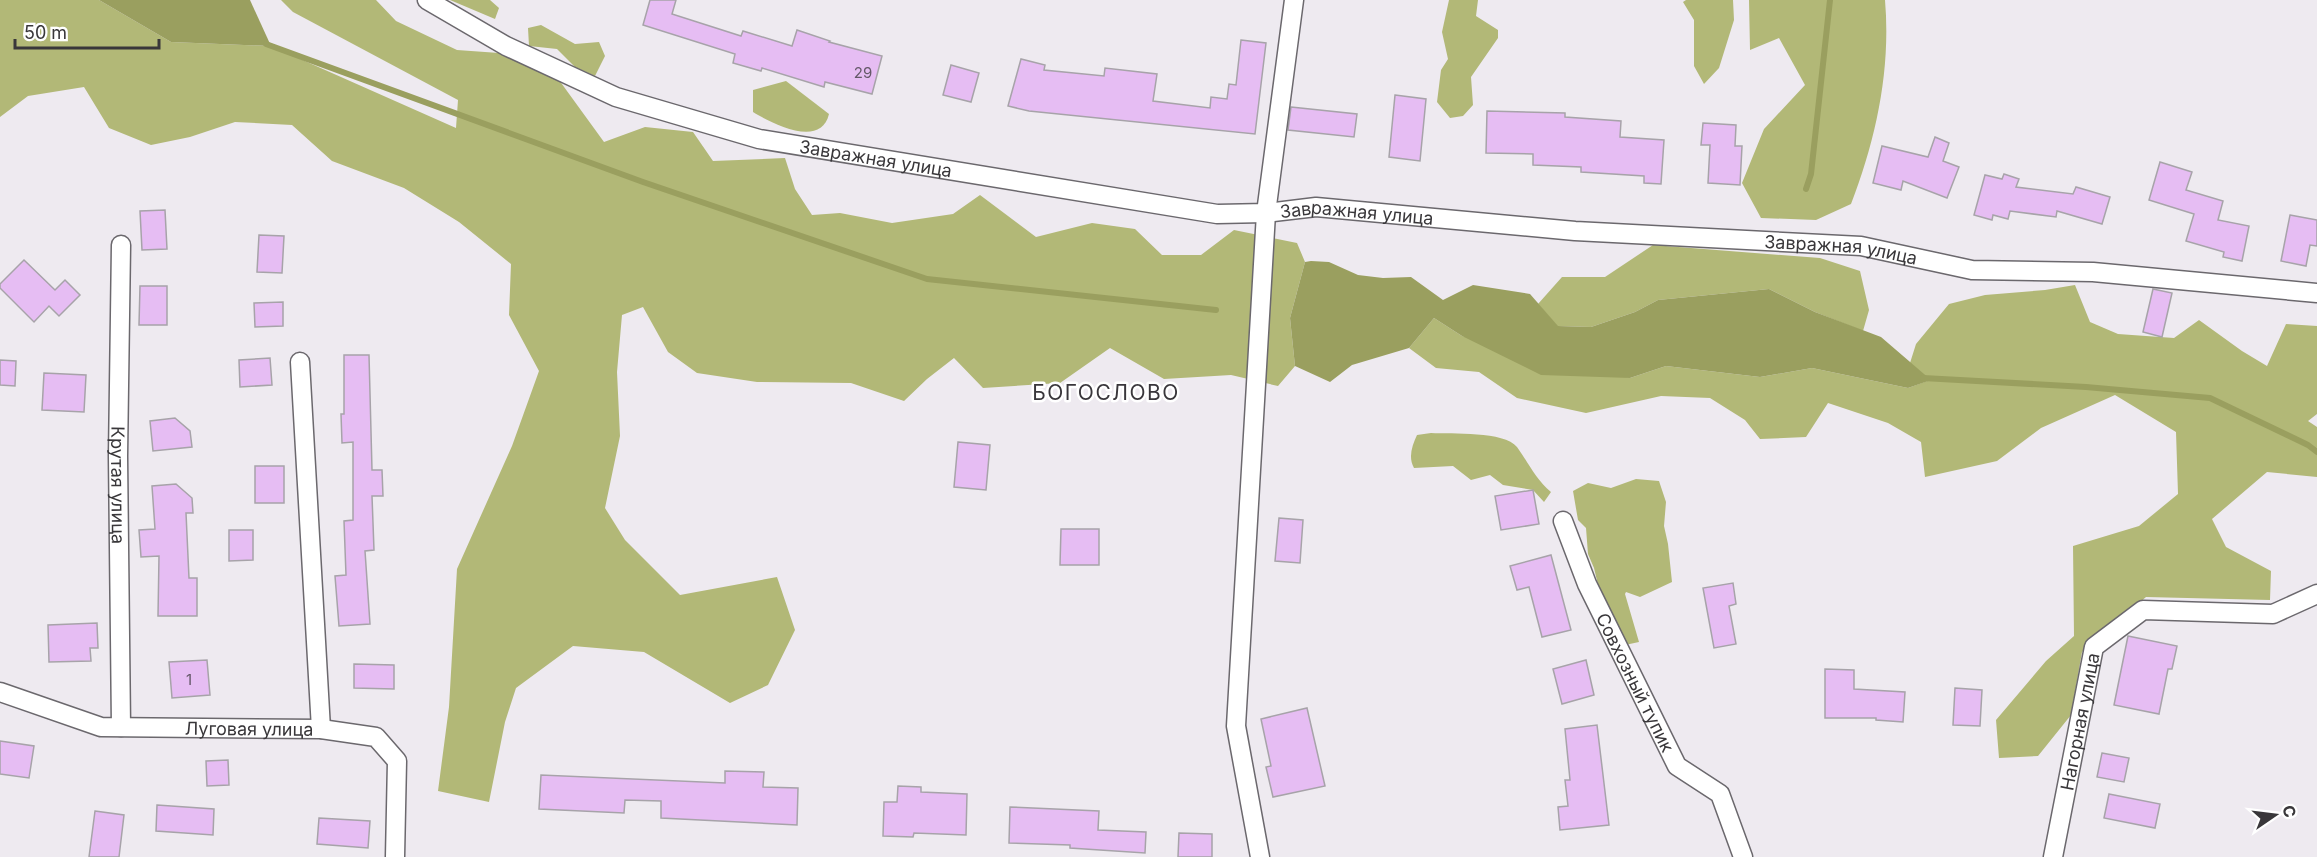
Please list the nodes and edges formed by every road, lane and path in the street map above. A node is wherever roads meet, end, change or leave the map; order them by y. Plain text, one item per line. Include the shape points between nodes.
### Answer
1 (427, 0) edge
2 (1294, 0) edge
3 (1266, 213) junction
4 (121, 244) dead end
5 (2317, 293) edge
6 (300, 362) dead end
7 (1563, 521) dead end
8 (2317, 594) edge
9 (0, 692) edge
10 (121, 727) junction
11 (321, 729) junction
12 (395, 857) edge
13 (1260, 857) edge
14 (1743, 857) edge
15 (2053, 857) edge

1 - 3 street, Завражная улица via 506,46 615,97 759,139 1217,214
2 - 3 street
3 - 5 street, Завражная улица via 1316,207 1575,231 1861,246 1972,270 2093,272
3 - 13 street via 1236,726
4 - 10 street, Крутая улица
6 - 11 street
7 - 14 street, Совхозный тупик via 1587,584 1677,766 1720,794
8 - 15 street, Нагорная улица via 2273,614 2143,610 2094,647
9 - 10 street, Луговая улица via 101,727
10 - 11 street, Луговая улица
11 - 12 street, Луговая улица via 376,737 397,761

